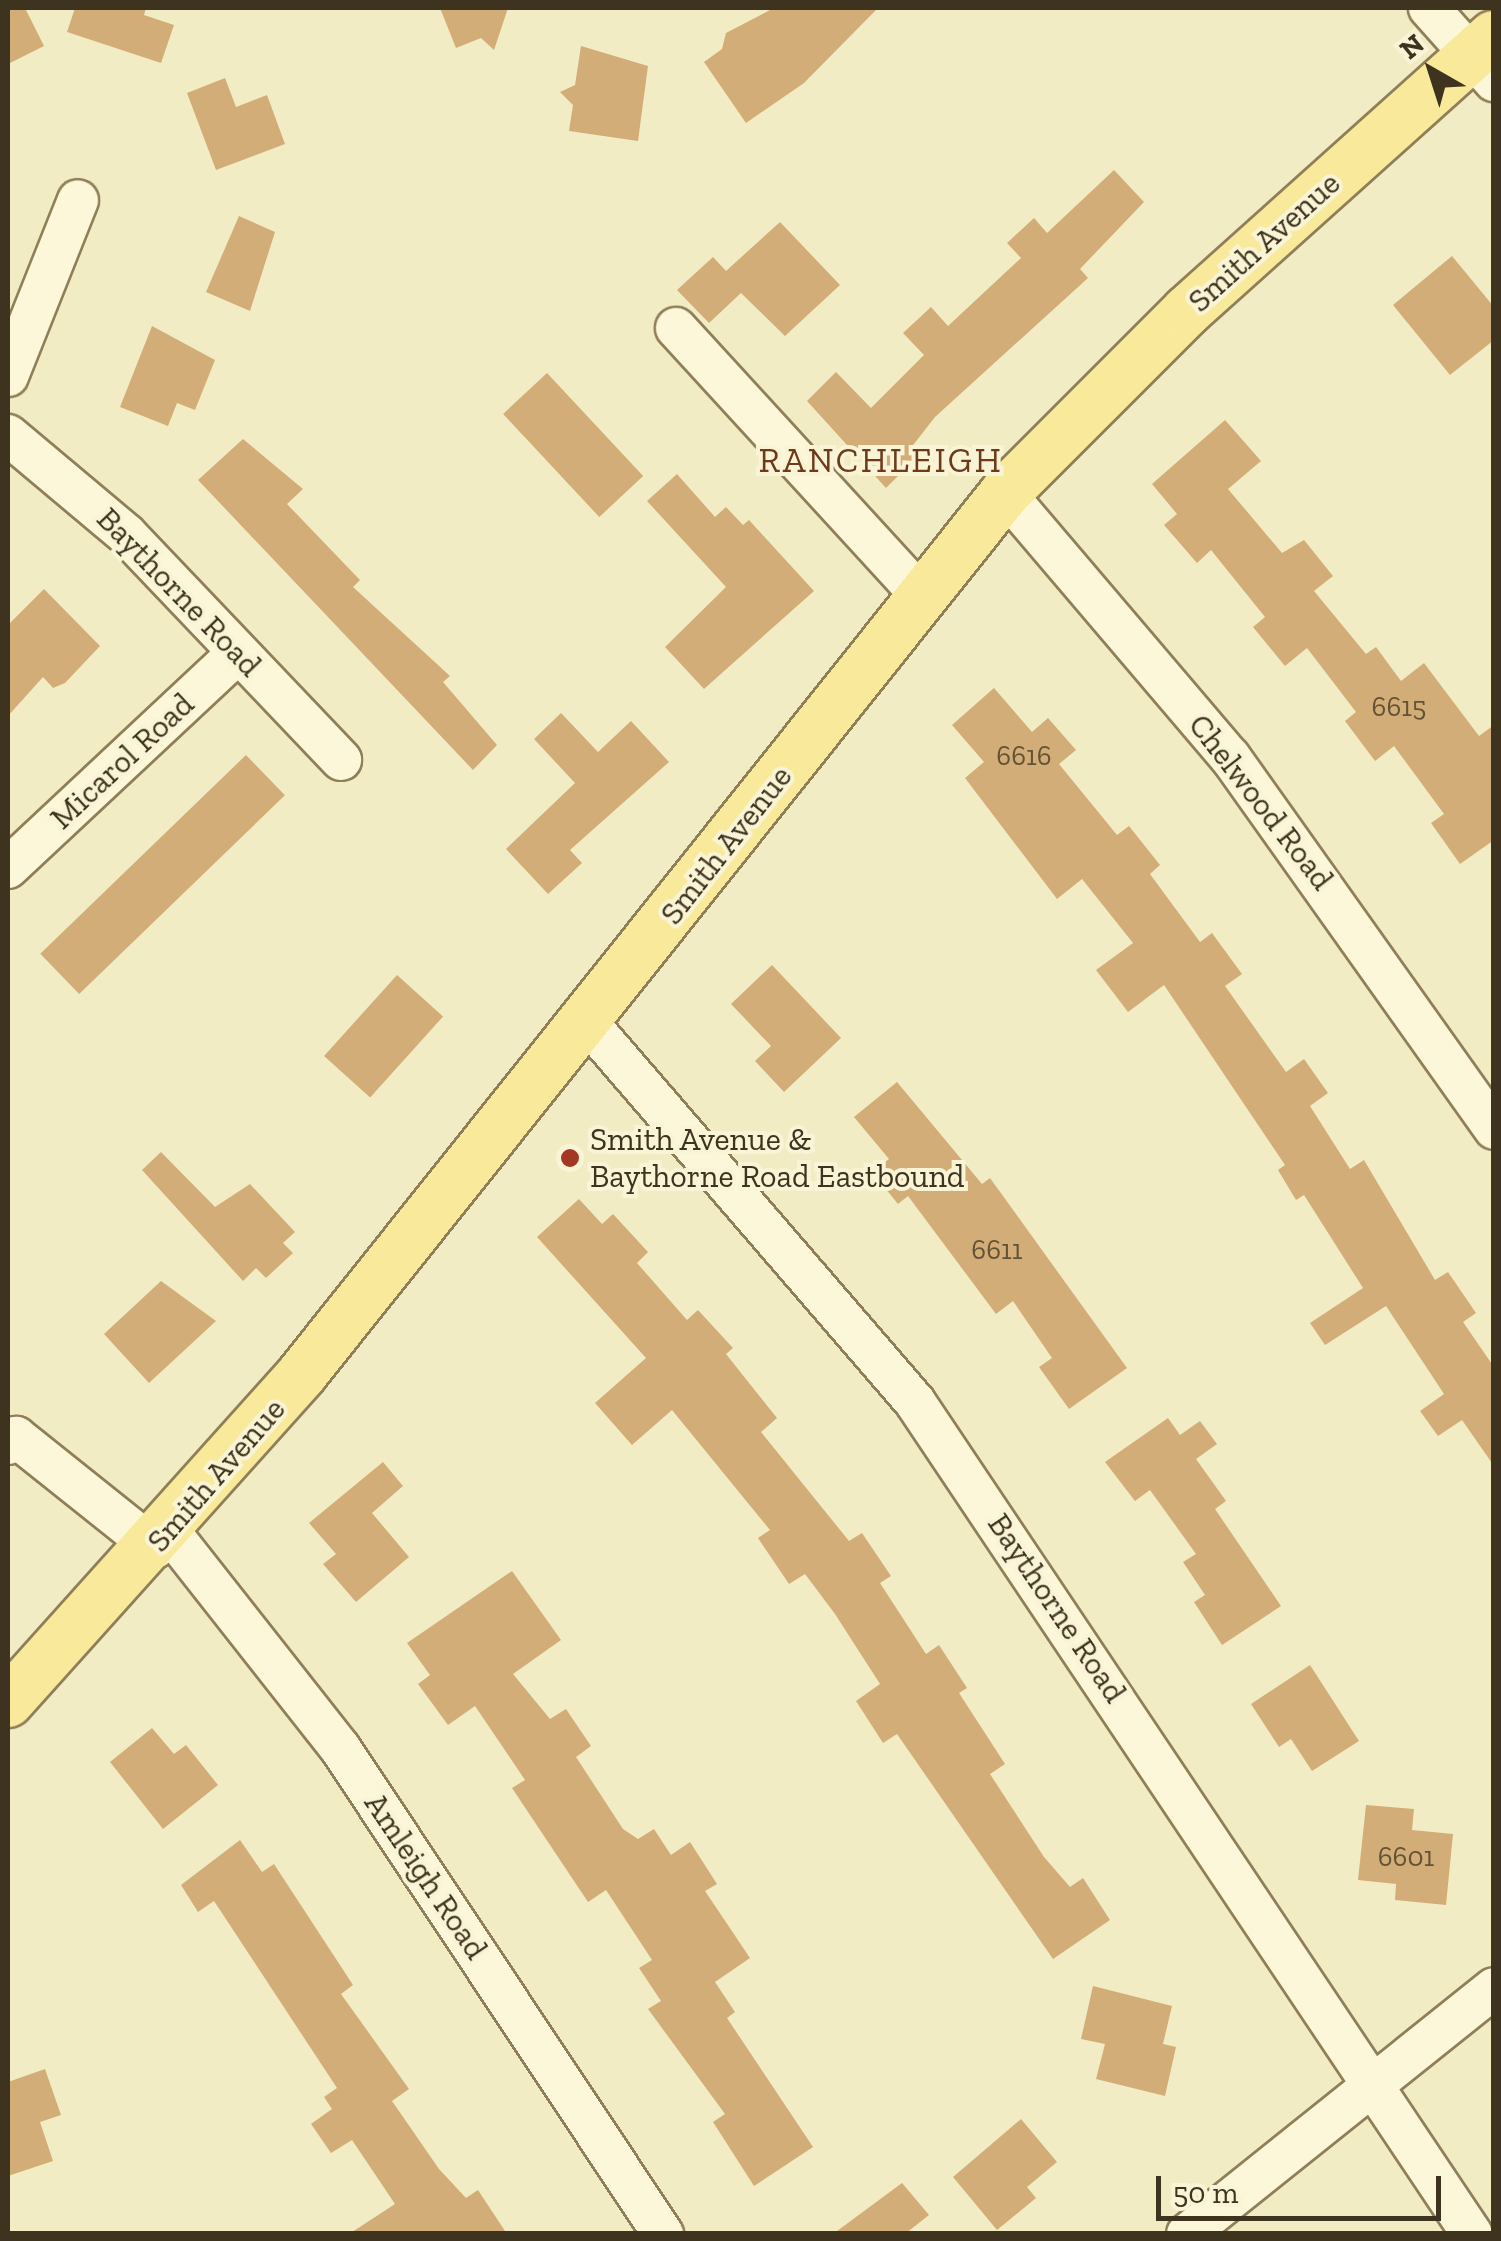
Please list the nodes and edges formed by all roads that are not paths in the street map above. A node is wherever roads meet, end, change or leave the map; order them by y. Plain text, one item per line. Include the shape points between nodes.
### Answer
1 (1429, 8) edge
2 (1486, 57) edge
3 (78, 200) dead end
4 (676, 328) dead end
5 (8, 376) edge
6 (8, 434) edge
7 (1004, 493) junction
8 (921, 594) junction
9 (237, 654) junction
10 (340, 760) dead end
11 (8, 868) edge
12 (588, 1023) junction
13 (1494, 1129) edge
14 (8, 1444) edge
15 (162, 1540) junction
16 (8, 1702) edge
17 (1494, 1988) edge
18 (1374, 2083) junction
19 (662, 2234) edge
20 (1186, 2234) edge
21 (1472, 2234) edge

1 - 2 street
2 - 7 main road, Smith Avenue via 1187,312
3 - 5 street
4 - 8 street
6 - 9 street, Baythorne Road via 74,483
7 - 8 main road, Smith Avenue
7 - 13 street, Chelwood Road via 1230,757
8 - 12 main road, Smith Avenue
9 - 10 street, Baythorne Road
9 - 11 street, Micarol Road
12 - 15 main road, Smith Avenue
12 - 18 street, Baythorne Road via 915,1402
14 - 15 street, Amleigh Road via 16,1437
15 - 16 main road, Smith Avenue
15 - 19 street, Amleigh Road via 340,1748
17 - 18 street
18 - 20 street
18 - 21 street, Baythorne Road

